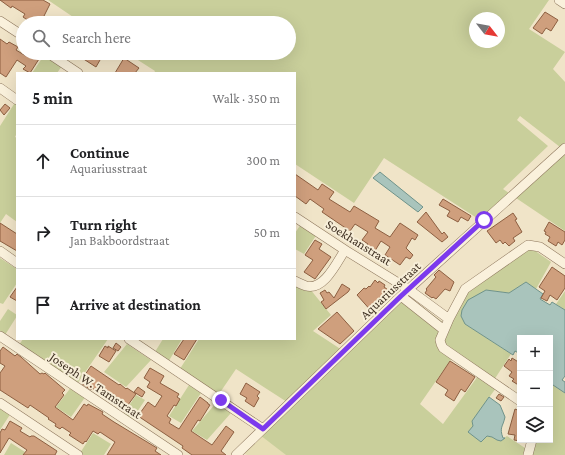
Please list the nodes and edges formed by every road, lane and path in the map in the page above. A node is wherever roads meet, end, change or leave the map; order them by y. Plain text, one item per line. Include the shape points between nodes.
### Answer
1 (559, 0) edge
2 (565, 4) edge
3 (0, 21) edge
4 (16, 31) edge
5 (58, 60) edge
6 (76, 72) edge
7 (0, 88) edge
8 (16, 99) edge
9 (565, 148) edge
10 (296, 218) edge
11 (345, 250) junction
12 (0, 252) edge
13 (16, 262) edge
14 (565, 264) edge
15 (296, 282) edge
16 (408, 289) junction
17 (416, 295) junction
18 (401, 296) junction
19 (409, 303) junction
20 (449, 319) junction
21 (444, 330) junction
22 (0, 336) edge
23 (130, 340) edge
24 (517, 399) edge
25 (0, 403) edge
26 (263, 429) junction
27 (531, 443) edge
28 (78, 455) edge
29 (178, 455) edge
30 (236, 455) edge
31 (528, 455) edge

1 - 2 street
3 - 4 street
5 - 6 street
7 - 8 street
9 - 16 street, Aquariusstraat
10 - 11 street, Soekhanstraat
11 - 15 street via 324,282 307,287
11 - 16 street, Soekhanstraat
12 - 13 street
14 - 20 street via 540,247 528,245 465,289
16 - 17 street, Soekhanstraat
16 - 18 street, Aquariusstraat
17 - 19 street
17 - 20 street, Soekhanstraat
18 - 19 street
18 - 26 street, Aquariusstraat
19 - 21 street
20 - 21 street
21 - 24 street via 440,340 443,348
22 - 29 street, Joseph W. Tamstraat
23 - 26 street
25 - 28 street
26 - 30 street, Aquariusstraat
27 - 31 street

